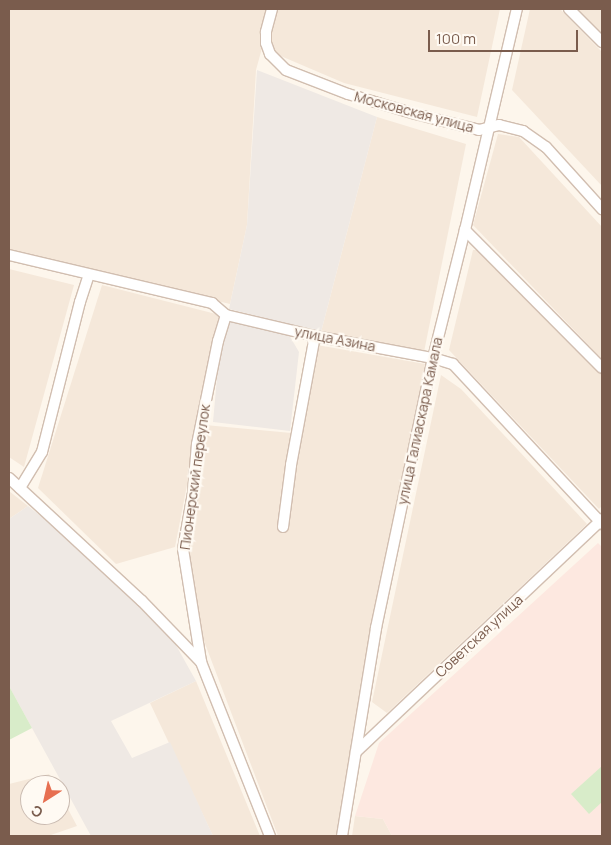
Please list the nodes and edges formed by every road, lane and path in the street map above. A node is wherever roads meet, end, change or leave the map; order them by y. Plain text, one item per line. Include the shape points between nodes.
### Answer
1 (272, 9) edge
2 (517, 9) edge
3 (569, 9) edge
4 (602, 42) edge
5 (488, 126) junction
6 (602, 209) edge
7 (465, 230) junction
8 (9, 255) edge
9 (89, 275) junction
10 (226, 315) junction
11 (315, 336) junction
12 (433, 358) junction
13 (602, 368) edge
14 (9, 478) edge
15 (20, 488) junction
16 (602, 521) edge
17 (283, 527) dead end
18 (201, 662) junction
19 (356, 752) junction
20 (270, 836) edge
21 (342, 836) edge

1 - 5 street, Московская улица via 266,43 270,54 286,70 348,94 415,114 480,130
2 - 5 street, улица Галиаскара Камала
3 - 4 street
5 - 6 street, Московская улица via 498,125 536,139
5 - 7 street, улица Галиаскара Камала
7 - 12 street, улица Галиаскара Камала
7 - 13 street
8 - 9 street, улица Азина
9 - 10 street, улица Азина via 212,303
9 - 15 street via 42,452
10 - 11 street, улица Азина
10 - 18 street, Пионерский переулок via 197,444 193,493 183,549
11 - 12 street, улица Азина
11 - 17 street
12 - 16 street, улица Азина via 453,364
12 - 19 street, улица Галиаскара Камала via 376,628
14 - 15 street
15 - 18 street via 142,601
16 - 19 street, Советская улица
18 - 20 street, Пионерский переулок
19 - 21 street, улица Галиаскара Камала

